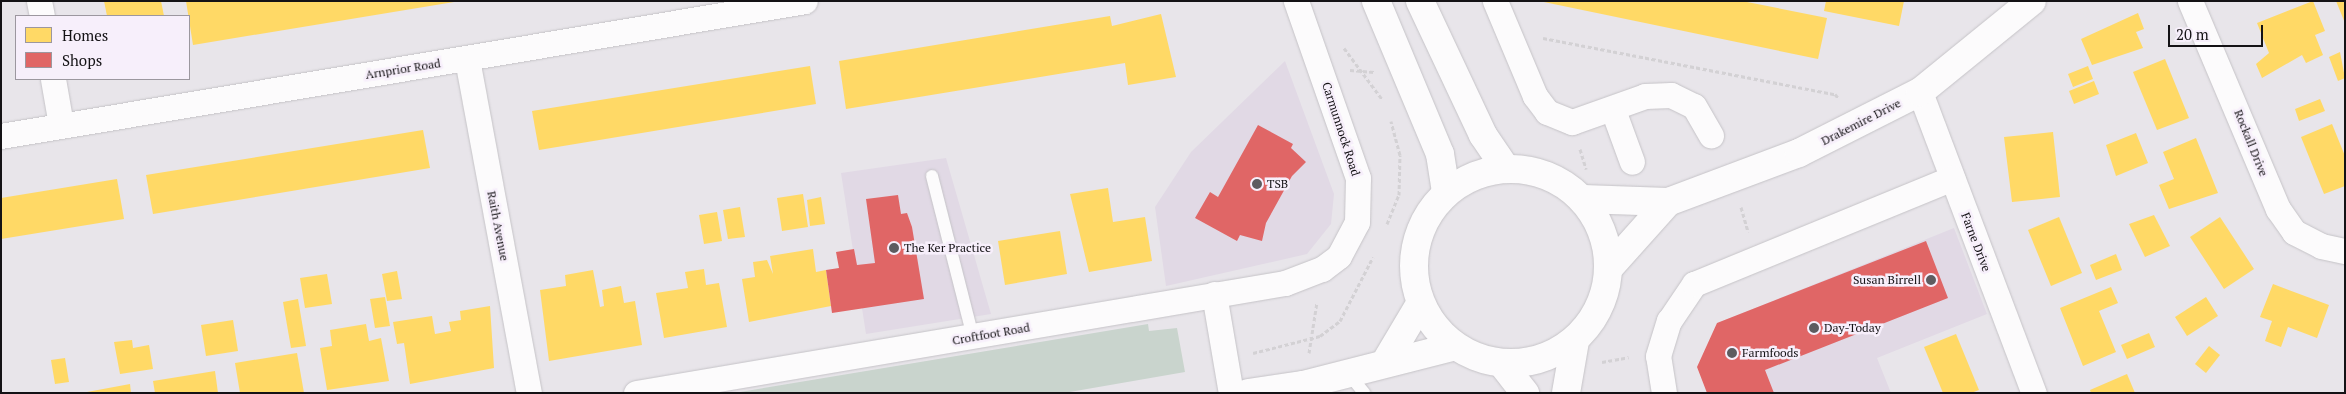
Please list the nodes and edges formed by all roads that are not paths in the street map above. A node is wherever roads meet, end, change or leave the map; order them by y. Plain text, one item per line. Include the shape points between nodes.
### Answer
1 (39, 1) edge
2 (804, 1) edge
3 (1296, 1) edge
4 (1376, 1) edge
5 (1420, 1) edge
6 (1495, 1) edge
7 (2032, 1) edge
8 (2190, 1) edge
9 (42, 15) edge
10 (467, 59) junction
11 (53, 80) edge
12 (1920, 92) junction
13 (1613, 110) junction
14 (61, 125) junction
15 (1711, 135) dead end
16 (1, 136) edge
17 (1632, 162) dead end
18 (1506, 168) junction
19 (932, 176) dead end
20 (1952, 178) junction
21 (1446, 190) junction
22 (1581, 198) junction
23 (1668, 202) junction
24 (2345, 251) edge
25 (1330, 263) joint
26 (1609, 268) junction
27 (1214, 294) junction
28 (1420, 304) junction
29 (973, 337) junction
30 (1575, 341) junction
31 (1452, 347) junction
32 (1385, 363) junction
33 (1503, 365) junction
34 (1356, 383) edge
35 (1566, 388) edge
36 (530, 393) edge
37 (636, 393) edge
38 (1231, 393) edge
39 (1248, 393) edge
40 (1525, 393) edge
41 (1664, 393) edge
42 (2034, 393) edge

1 - 9 street
2 - 10 street, Arnprior Road
3 - 25 street, Carmunnock Road via 1358,178 1357,222
4 - 21 main road via 1440,154
5 - 18 main road via 1483,135
6 - 13 street via 1535,96 1546,112 1572,122
7 - 12 main road, Drakemire Drive
8 - 24 street, Rockall Drive via 2278,209 2294,232 2321,246
10 - 14 street, Arnprior Road
10 - 36 street, Raith Avenue
11 - 14 street
12 - 20 street, Farne Drive
12 - 23 main road, Drakemire Drive via 1799,153
13 - 15 street via 1645,96 1670,95 1694,106
13 - 17 street
14 - 16 street, Arnprior Road
18 - 21 main road via 1474,174
18 - 22 main road via 1549,175
19 - 29 lane
20 - 41 street via 1694,284 1669,322 1658,356
20 - 42 street, Farne Drive
21 - 28 main road via 1423,219 1415,268
22 - 23 main road, Drakemire Drive
22 - 26 main road via 1604,233
23 - 26 main road, Drakemire Drive
25 - 27 street, Croftfoot Road via 1285,283
26 - 30 main road via 1602,304
27 - 29 street, Croftfoot Road
27 - 38 street
28 - 31 main road via 1430,327
28 - 32 main road
29 - 37 street, Croftfoot Road
30 - 33 main road via 1551,356
30 - 35 main road
31 - 32 main road
31 - 33 main road
32 - 34 main road
33 - 40 main road
34 - 39 main road via 1304,385

